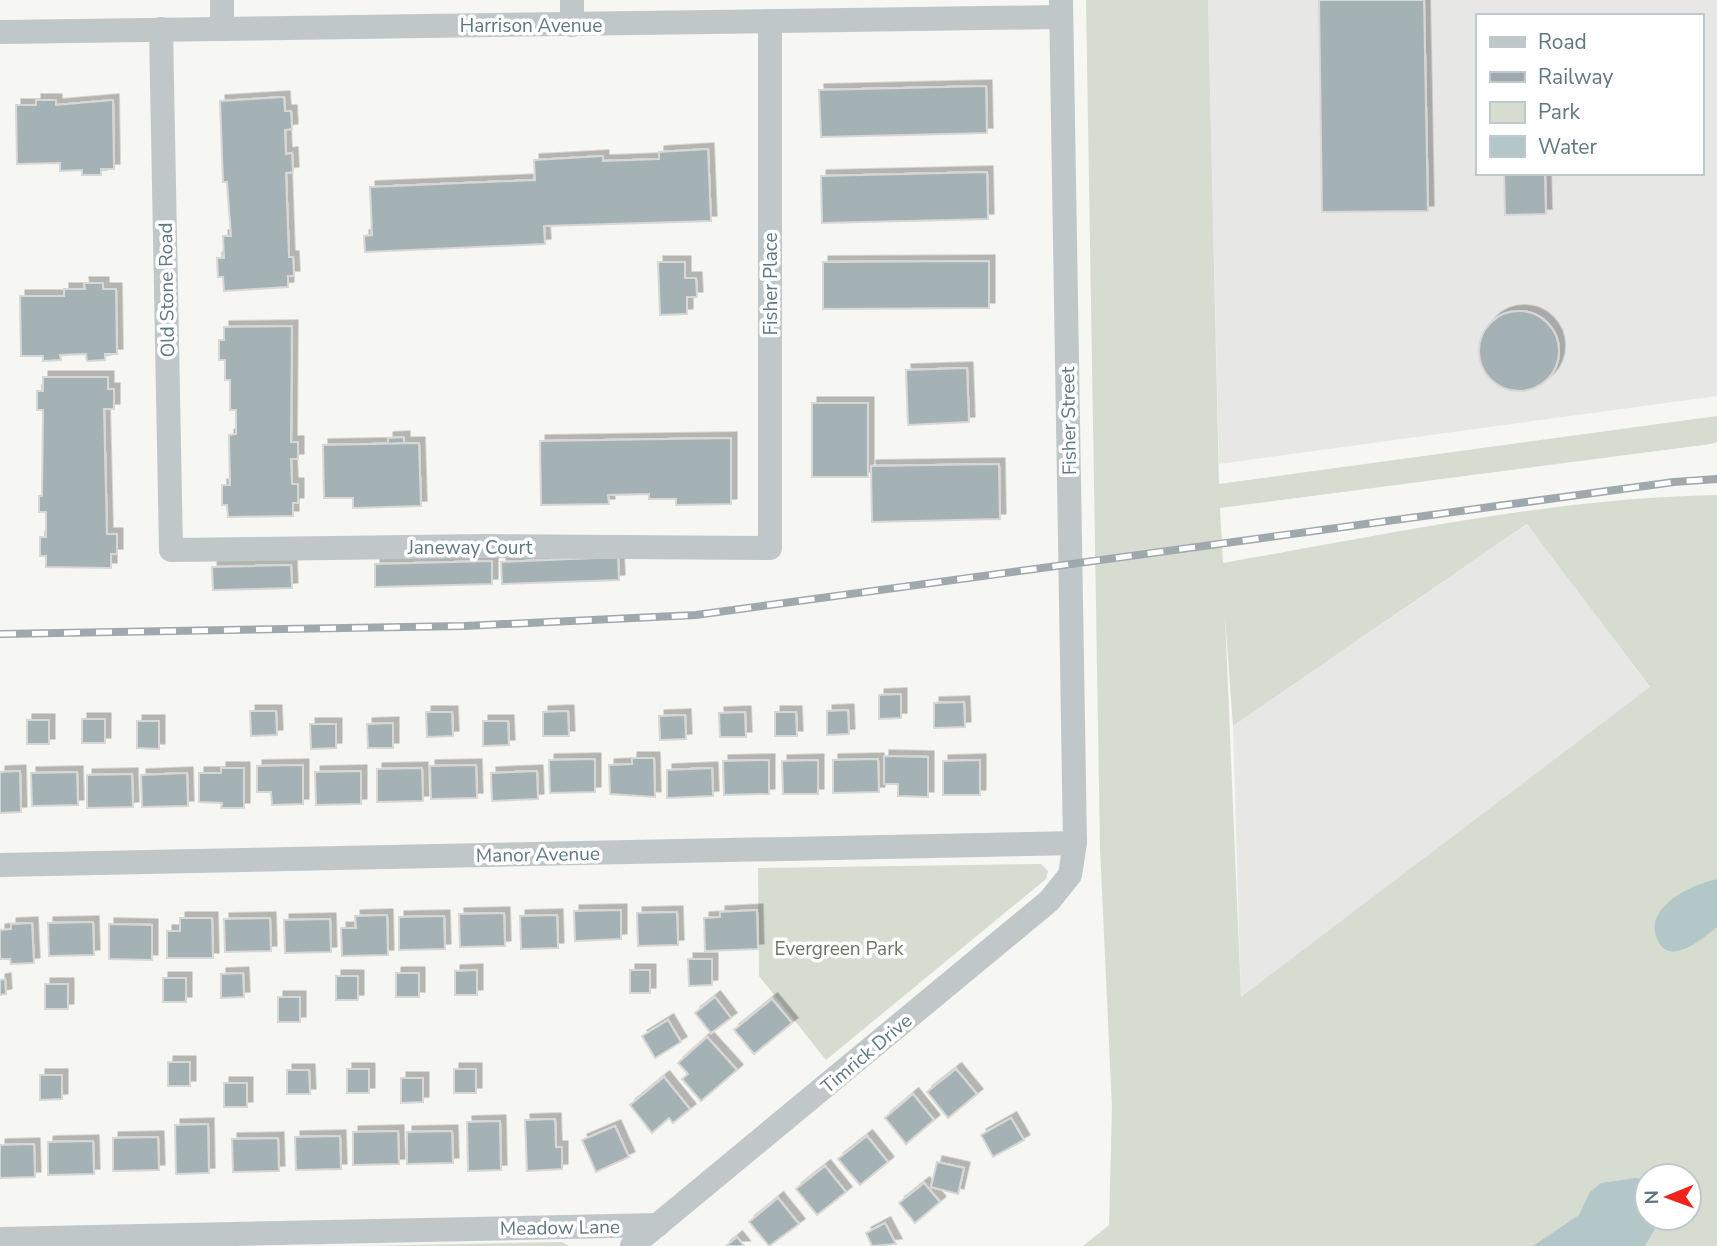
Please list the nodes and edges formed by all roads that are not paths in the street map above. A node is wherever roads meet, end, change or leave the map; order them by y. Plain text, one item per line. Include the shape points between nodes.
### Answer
1 (222, 0) edge
2 (572, 0) edge
3 (1061, 8) edge
4 (770, 21) junction
5 (572, 25) junction
6 (162, 29) junction
7 (222, 29) junction
8 (0, 32) edge
9 (770, 548) joint
10 (171, 550) joint
11 (1075, 843) junction
12 (0, 865) edge
13 (658, 1225) junction
14 (0, 1239) edge
15 (632, 1246) edge

1 - 7 street
2 - 5 street
3 - 4 street, Harrison Avenue
3 - 11 street, Fisher Street
4 - 5 street, Harrison Avenue
4 - 9 street, Fisher Place
5 - 7 street, Harrison Avenue
6 - 7 street, Harrison Avenue
6 - 8 street, Harrison Avenue
6 - 10 street, Old Stone Road
9 - 10 street, Janeway Court
11 - 12 street, Manor Avenue
11 - 13 street, Timrick Drive via 1070,875 1049,901
13 - 14 street, Meadow Lane
13 - 15 street, Timrick Drive

